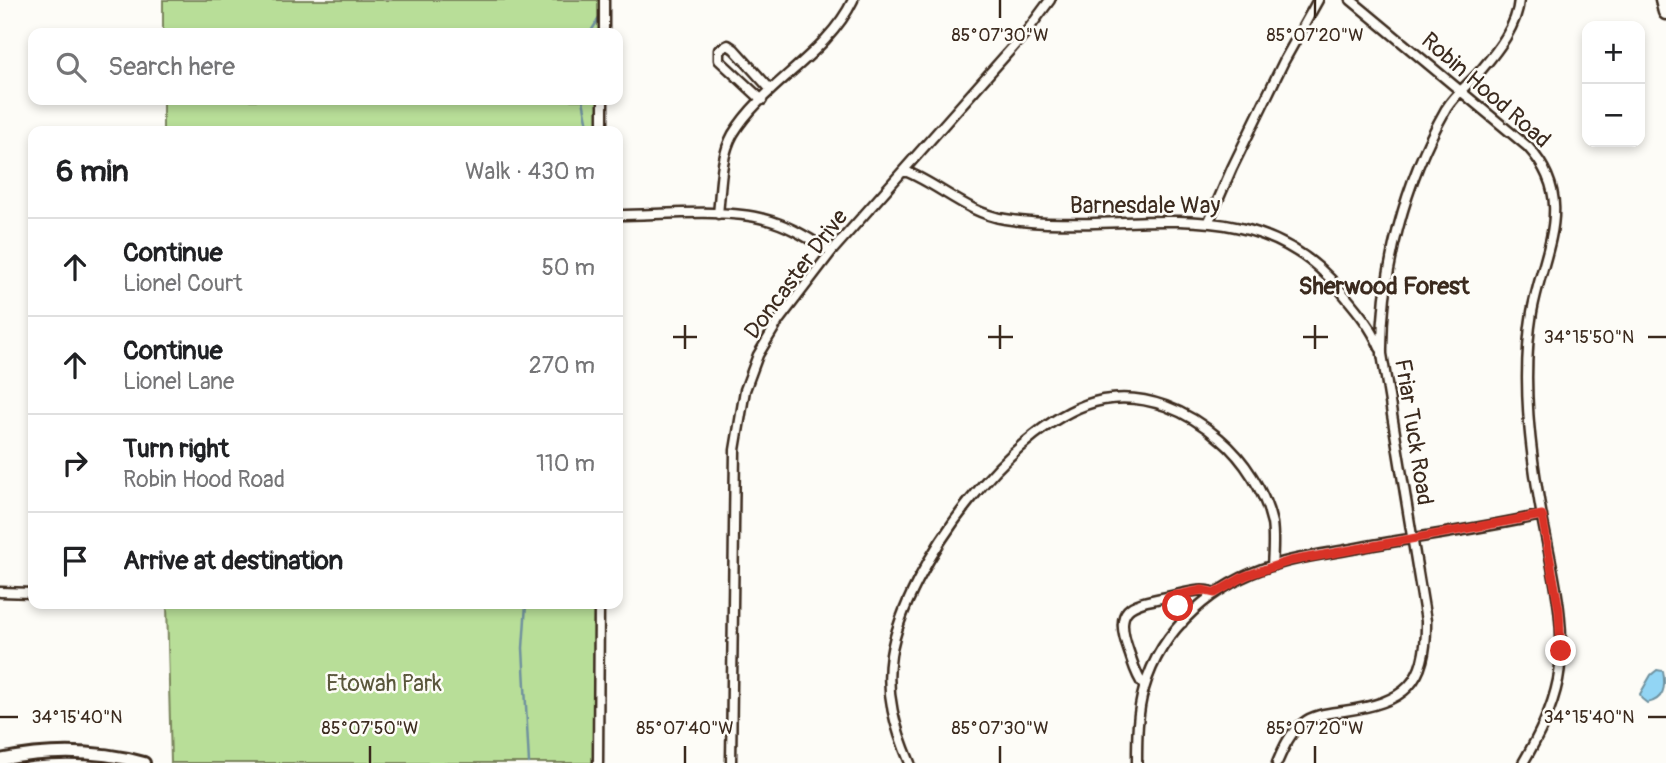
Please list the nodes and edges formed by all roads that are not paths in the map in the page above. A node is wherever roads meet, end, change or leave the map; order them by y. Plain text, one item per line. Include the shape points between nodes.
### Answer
1 (604, 0) edge
2 (853, 0) edge
3 (1050, 0) edge
4 (1318, 0) edge
5 (1352, 0) edge
6 (1519, 0) edge
7 (1663, 0) edge
8 (1666, 12) edge
9 (604, 28) edge
10 (771, 90) junction
11 (1459, 90) junction
12 (762, 100) junction
13 (603, 105) edge
14 (603, 126) edge
15 (905, 171) junction
16 (718, 214) junction
17 (623, 215) edge
18 (1209, 221) junction
19 (831, 252) junction
20 (1384, 309) junction
21 (1363, 318) junction
22 (1382, 354) junction
23 (1542, 515) junction
24 (1412, 538) junction
25 (1272, 566) junction
26 (0, 593) edge
27 (28, 593) edge
28 (1215, 593) junction
29 (1168, 597) junction
30 (599, 609) edge
31 (1182, 623) junction
32 (1144, 686) junction
33 (0, 760) edge
34 (144, 763) edge
35 (598, 763) edge
36 (731, 763) edge
37 (910, 763) edge
38 (1137, 763) edge
39 (1277, 763) edge
40 (1523, 763) edge

1 - 9 street
2 - 10 street via 829,34
3 - 15 street, Doncaster Drive
4 - 18 street via 1284,61
5 - 11 street, Robin Hood Road
6 - 11 street, Friar Tuck Road via 1509,32
7 - 8 highway
10 - 12 street
10 - 12 street via 728,45 719,50 719,60
11 - 20 street, Friar Tuck Road via 1416,172 1396,239
11 - 23 street, Robin Hood Road via 1538,159 1555,199 1527,365 1528,420
12 - 16 street via 729,144
13 - 14 street
15 - 18 street, Barnesdale Way via 976,211 1001,218 1039,223
15 - 19 street, Doncaster Drive
16 - 17 street
16 - 19 street via 776,222
18 - 21 street, Barnesdale Way via 1264,233 1294,247 1332,279
19 - 36 street, Doncaster Drive via 758,355 739,418 733,478
20 - 21 street via 1376,318
20 - 22 street, Friar Tuck Road
21 - 22 street, Barnesdale Way
22 - 24 street, Friar Tuck Road
23 - 24 street
23 - 40 street, Robin Hood Road via 1559,610 1560,666 1551,705
24 - 25 street
24 - 39 street, Friar Tuck Road via 1426,621 1425,656 1416,678 1400,694 1381,703 1323,714 1303,723
25 - 28 street
25 - 37 street via 1272,525 1264,499 1234,452 1195,420 1154,402 1126,398 1101,400 1061,417 1011,456 974,495 905,605 891,654 889,682 898,734
26 - 27 street
28 - 29 street via 1202,590
28 - 31 street
29 - 31 street via 1178,606
29 - 32 street via 1136,604 1121,621
30 - 35 street
31 - 32 street
32 - 38 street
33 - 34 main road via 79,752

